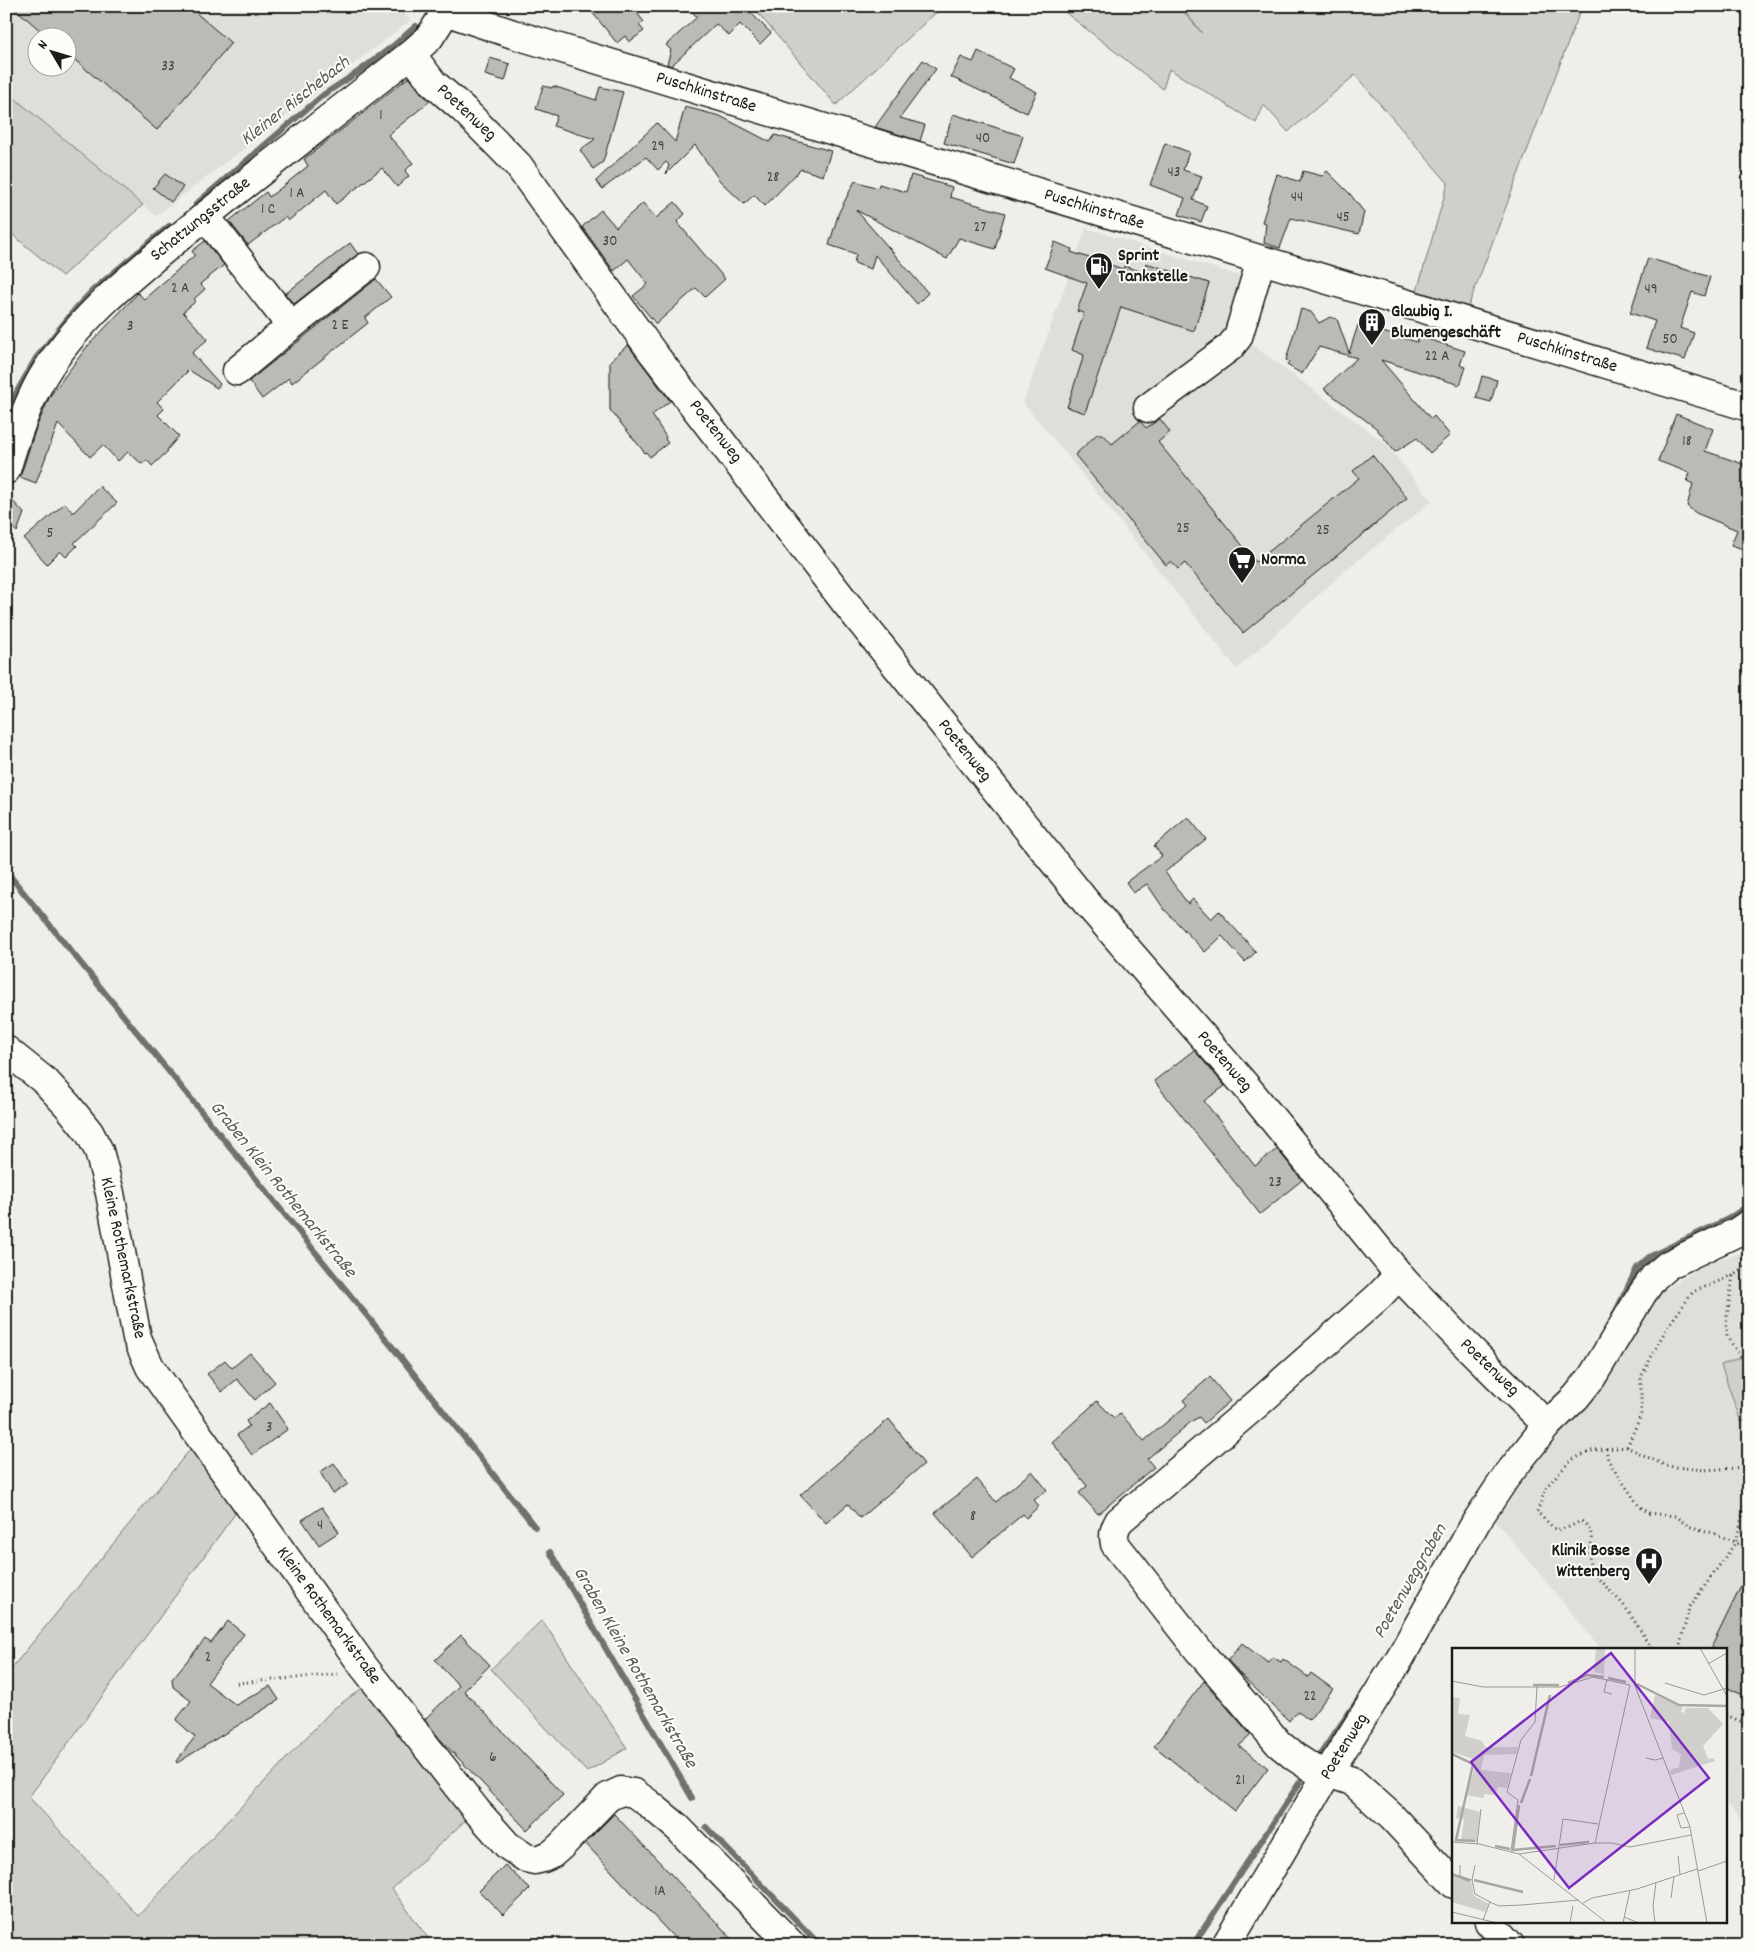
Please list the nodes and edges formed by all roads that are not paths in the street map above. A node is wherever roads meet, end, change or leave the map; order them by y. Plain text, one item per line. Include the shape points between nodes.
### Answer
1 (444, 8) edge
2 (411, 54) junction
3 (205, 216) junction
4 (1261, 260) junction
5 (366, 267) dead end
6 (290, 326) junction
7 (237, 371) dead end
8 (1749, 407) edge
9 (1148, 408) dead end
10 (6, 470) edge
11 (6, 1050) edge
12 (1749, 1224) edge
13 (1399, 1275) junction
14 (1547, 1425) junction
15 (1328, 1774) junction
16 (1452, 1882) edge
17 (1491, 1924) edge
18 (792, 1945) edge
19 (1226, 1945) edge
20 (1510, 1945) edge

1 - 2 street, Schatzungsstraße via 430,38
1 - 4 street, Puschkinstraße via 513,34
2 - 3 street, Schatzungsstraße
2 - 13 street, Poetenweg via 433,82 518,165 653,353 886,654 1086,902 1245,1085
3 - 6 street
3 - 10 street, Schatzungsstraße via 110,295 53,362 32,399
4 - 8 street, Puschkinstraße
4 - 9 street via 1238,337 1230,347
5 - 6 street
6 - 7 street
11 - 18 street, Kleine Rothemarkstraße via 46,1082 88,1132 99,1151 137,1338 150,1367 364,1667 476,1810 518,1854 535,1860 552,1854 608,1797 622,1791 634,1793 677,1827
12 - 14 street, Poetenweg via 1668,1265 1654,1277 1592,1377
13 - 14 street, Poetenweg
13 - 15 street via 1257,1404 1119,1521 1114,1530 1115,1544 1236,1696 1294,1757
14 - 15 street, Poetenweg via 1506,1476 1476,1522 1400,1658
15 - 16 street via 1352,1781 1392,1817
15 - 19 street, Poetenweg
17 - 20 street

